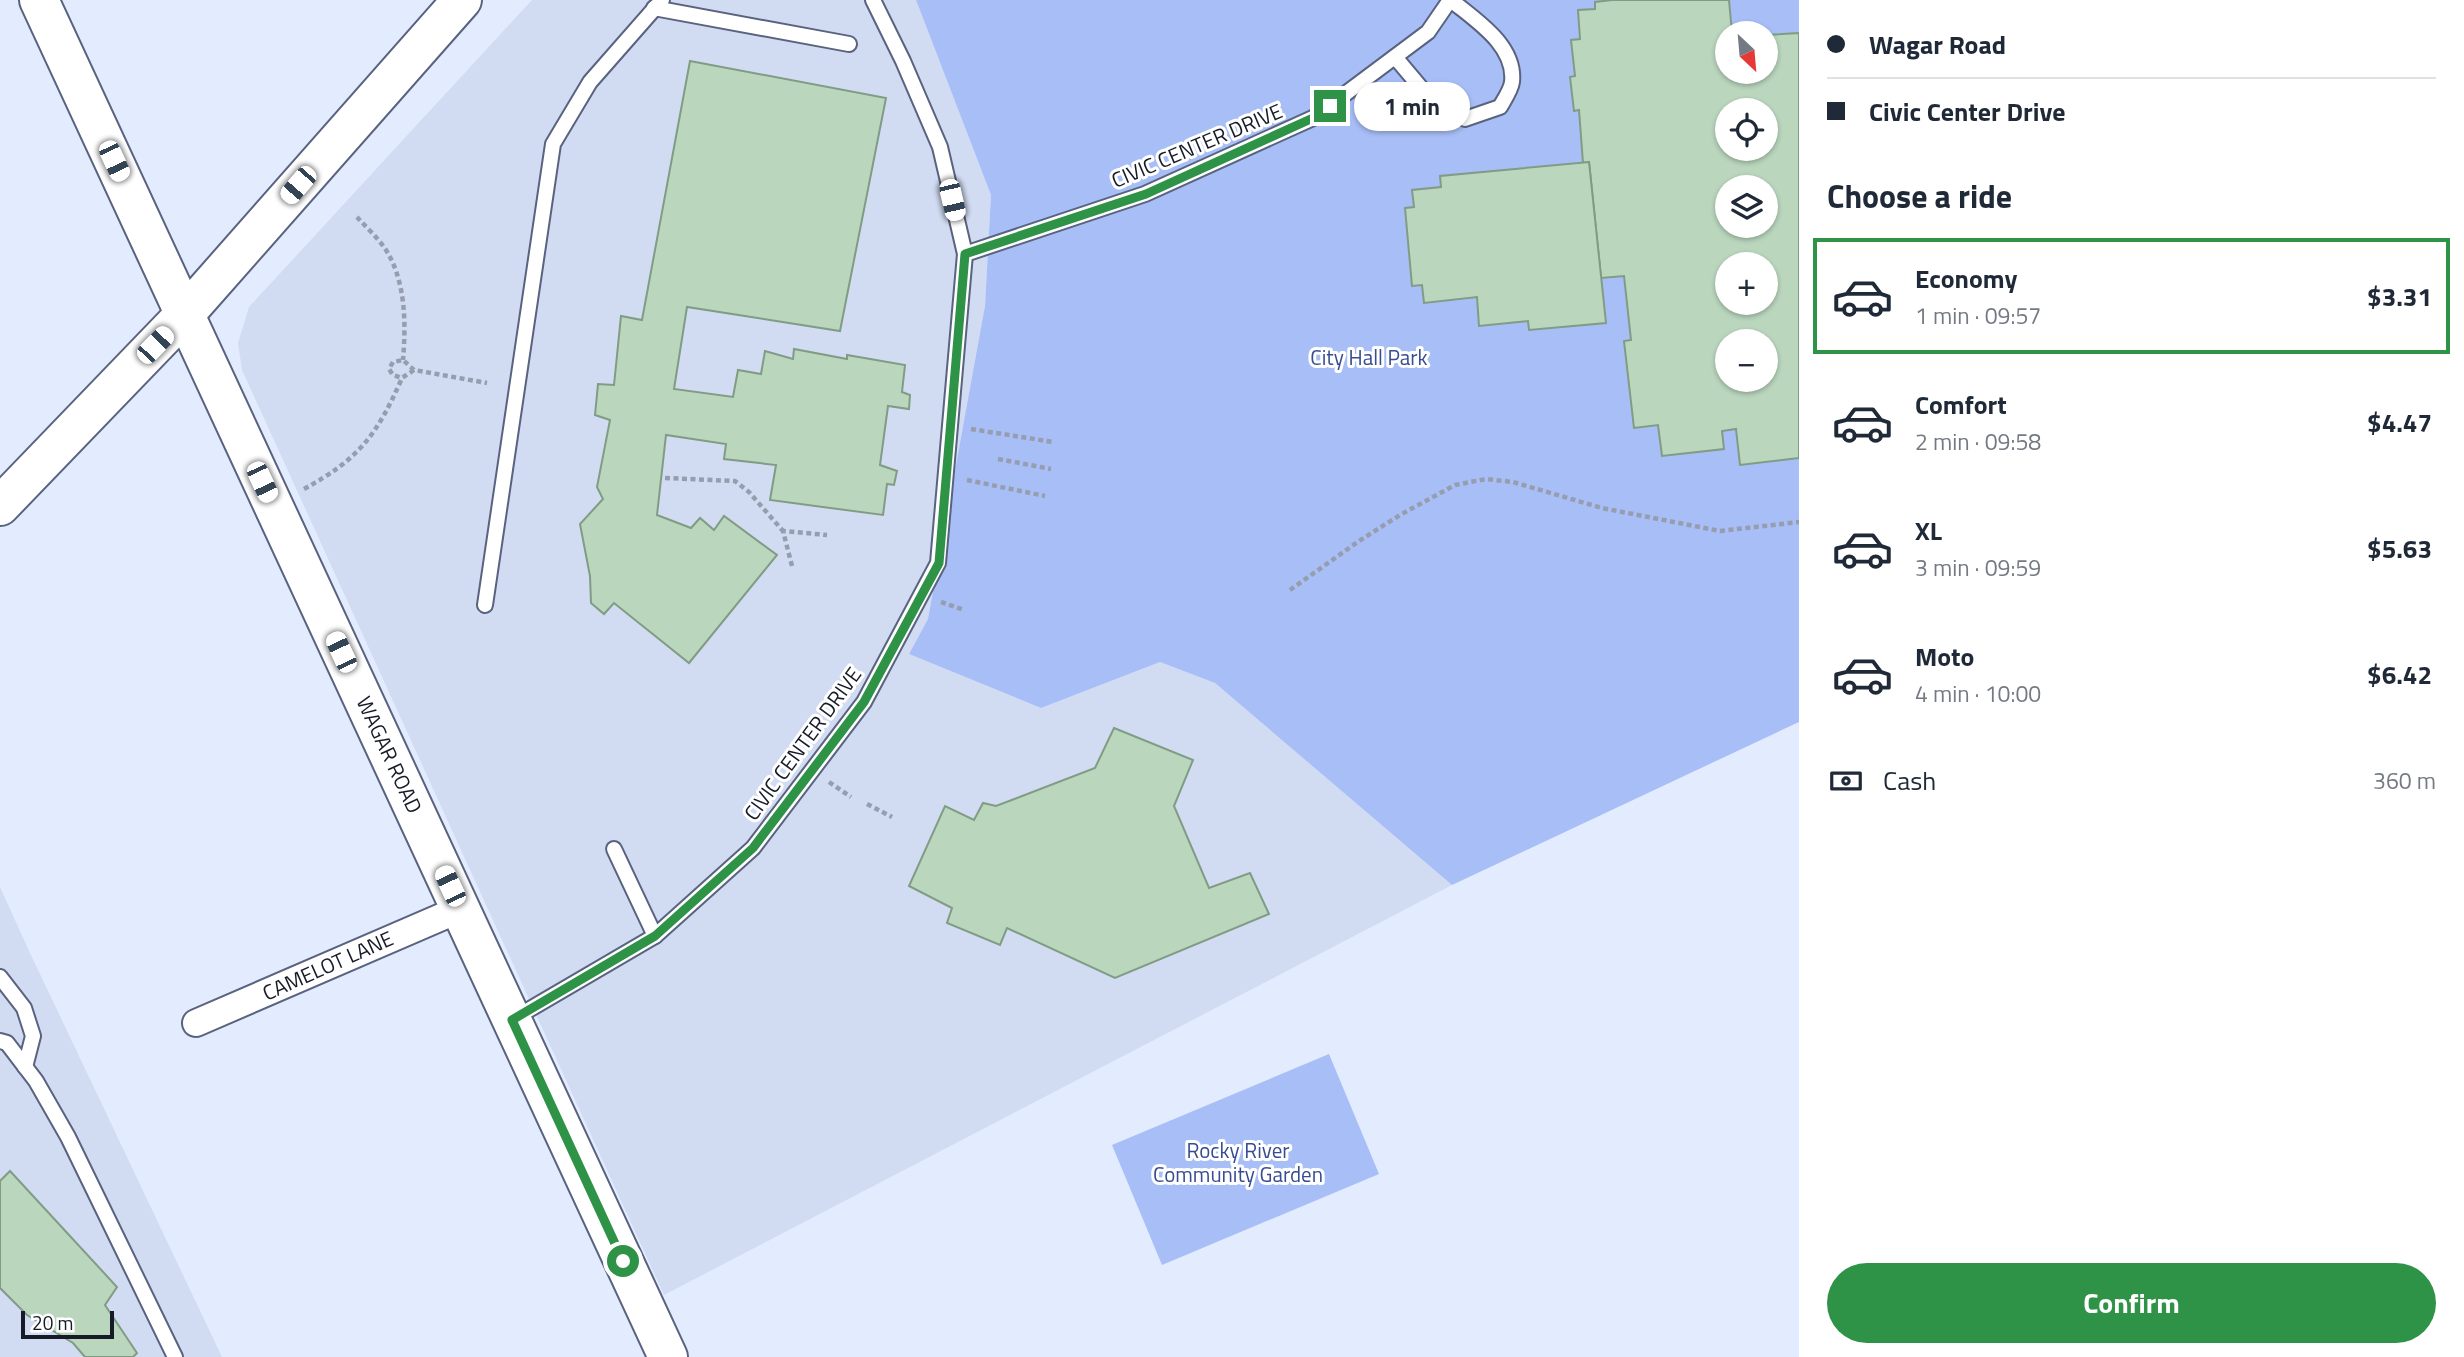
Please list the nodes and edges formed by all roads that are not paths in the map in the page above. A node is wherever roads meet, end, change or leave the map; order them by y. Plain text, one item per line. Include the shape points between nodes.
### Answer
1 (39, 0) edge
2 (462, 0) edge
3 (873, 0) edge
4 (1450, 0) edge
5 (658, 4) edge
6 (849, 44) dead end
7 (1395, 57) junction
8 (965, 254) junction
9 (185, 314) junction
10 (0, 506) edge
11 (485, 605) dead end
12 (614, 849) dead end
13 (460, 909) junction
14 (655, 936) junction
15 (0, 977) edge
16 (512, 1020) junction
17 (196, 1023) dead end
18 (0, 1041) edge
19 (25, 1067) junction
20 (175, 1357) edge
21 (668, 1357) edge

1 - 9 main road, WAGAR ROAD
2 - 9 main road
3 - 8 lane, CIVIC CENTER DRIVE via 940,147
4 - 7 lane, CIVIC CENTER DRIVE via 1428,32
4 - 7 lane via 1496,38 1508,59 1512,82 1500,107 1465,119 1427,95
5 - 6 lane
5 - 11 lane via 590,82 553,144
7 - 8 lane, CIVIC CENTER DRIVE via 1313,118 1146,194
8 - 14 lane, CIVIC CENTER DRIVE via 939,563 864,702 753,848
9 - 10 main road
9 - 13 main road, WAGAR ROAD
12 - 14 lane
13 - 16 main road, WAGAR ROAD
13 - 17 street, CAMELOT LANE
14 - 16 lane, CIVIC CENTER DRIVE
15 - 19 lane via 24,1009 33,1036
16 - 21 main road, WAGAR ROAD
18 - 19 lane via 7,1043
19 - 20 lane via 68,1137

